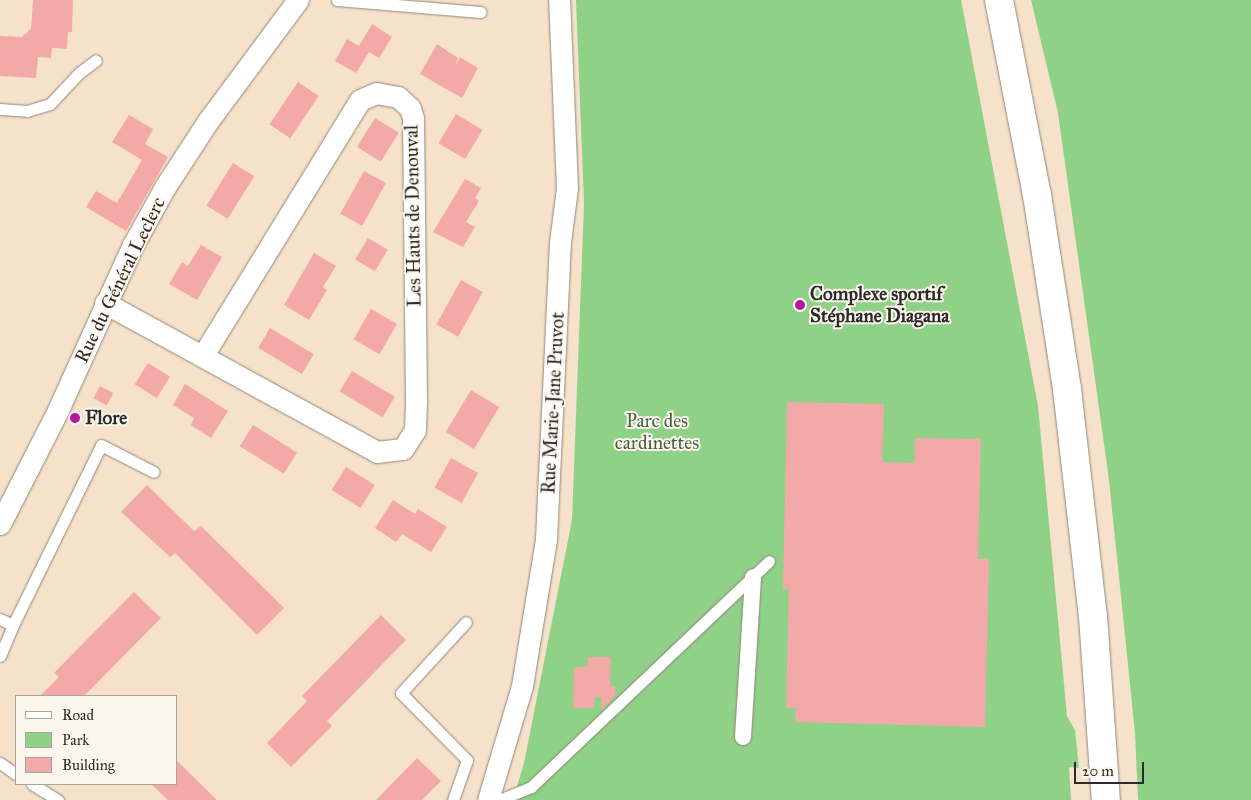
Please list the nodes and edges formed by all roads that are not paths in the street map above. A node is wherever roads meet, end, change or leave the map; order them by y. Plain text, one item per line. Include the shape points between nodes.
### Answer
1 (298, 0) edge
2 (337, 0) edge
3 (559, 0) edge
4 (999, 0) edge
5 (1015, 0) edge
6 (480, 12) dead end
7 (96, 60) dead end
8 (0, 109) edge
9 (105, 303) junction
10 (203, 355) junction
11 (154, 472) dead end
12 (0, 524) edge
13 (770, 561) dead end
14 (753, 577) junction
15 (0, 619) edge
16 (466, 622) dead end
17 (13, 625) junction
18 (0, 656) edge
19 (744, 737) dead end
20 (0, 763) edge
21 (15, 773) edge
22 (34, 785) edge
23 (58, 800) edge
24 (453, 800) edge
25 (488, 800) edge
26 (499, 800) edge
27 (1106, 800) edge
28 (1121, 800) edge

1 - 9 street, Rue du Général Leclerc via 208,121 166,187
2 - 6 lane
3 - 25 street, Rue Marie-Jane Pruvot via 567,188 560,242 546,539 522,686
4 - 27 main road via 1037,195 1067,389 1092,607
5 - 28 main road via 1054,205 1083,394 1108,610
7 - 8 lane via 50,104 27,110
9 - 10 street, Les Hauts de Denouval
9 - 12 street, Rue du Général Leclerc via 58,410
10 - 10 street, Les Hauts de Denouval via 378,452 395,452 410,443 416,402 413,118 410,108 398,97 376,93 360,100
11 - 17 lane via 101,445
13 - 14 lane
14 - 19 street
14 - 26 lane via 531,787
15 - 17 lane
16 - 24 lane via 401,693 467,760
17 - 18 lane
20 - 21 lane
22 - 23 lane

